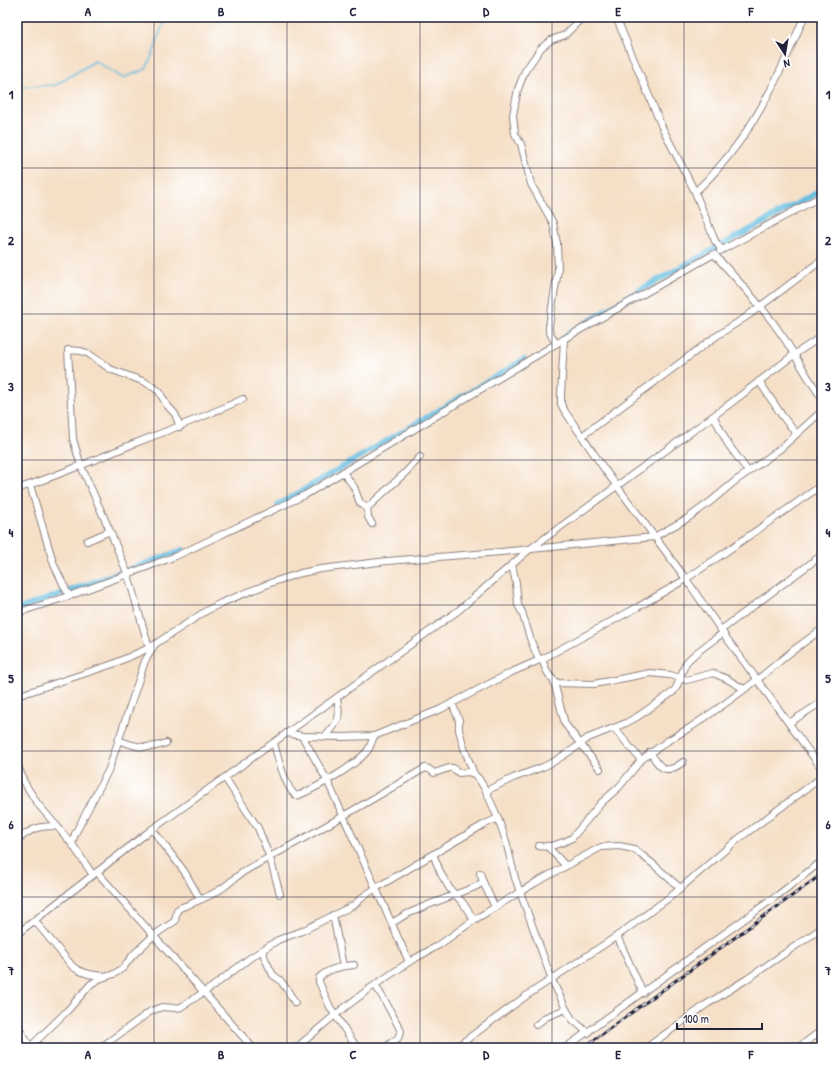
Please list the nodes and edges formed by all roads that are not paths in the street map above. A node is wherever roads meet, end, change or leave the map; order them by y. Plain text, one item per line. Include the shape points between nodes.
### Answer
1 (583, 17) edge
2 (616, 17) edge
3 (804, 17) edge
4 (695, 192) junction
5 (822, 196) edge
6 (722, 250) junction
7 (714, 254) junction
8 (822, 260) edge
9 (761, 306) junction
10 (822, 336) edge
11 (564, 339) junction
12 (556, 344) junction
13 (795, 354) junction
14 (759, 381) junction
15 (822, 398) edge
16 (243, 399) dead end
17 (822, 411) edge
18 (713, 416) junction
19 (180, 427) junction
20 (796, 434) junction
21 (582, 436) junction
22 (420, 457) dead end
23 (81, 466) junction
24 (343, 472) junction
25 (748, 472) junction
26 (822, 484) edge
27 (30, 485) junction
28 (617, 486) junction
29 (17, 489) edge
30 (366, 508) junction
31 (372, 524) dead end
32 (110, 531) junction
33 (654, 537) junction
34 (87, 541) dead end
35 (530, 549) junction
36 (822, 555) edge
37 (512, 565) junction
38 (128, 575) junction
39 (686, 579) junction
40 (69, 596) junction
41 (17, 613) edge
42 (822, 629) edge
43 (722, 631) junction
44 (152, 646) junction
45 (541, 660) junction
46 (680, 679) junction
47 (757, 680) junction
48 (554, 682) junction
49 (744, 689) junction
50 (17, 696) edge
51 (337, 698) junction
52 (822, 702) edge
53 (452, 703) junction
54 (789, 723) junction
55 (614, 728) junction
56 (287, 733) junction
57 (302, 736) junction
58 (325, 736) junction
59 (374, 736) junction
60 (118, 740) junction
61 (166, 743) dead end
62 (274, 743) junction
63 (581, 744) junction
64 (650, 752) junction
65 (641, 760) junction
66 (683, 762) dead end
67 (17, 763) edge
68 (600, 769) dead end
69 (822, 769) edge
70 (474, 774) junction
71 (822, 776) edge
72 (225, 778) junction
73 (327, 780) junction
74 (486, 791) junction
75 (343, 816) junction
76 (498, 818) junction
77 (58, 826) junction
78 (152, 829) junction
79 (17, 840) edge
80 (72, 844) junction
81 (539, 846) dead end
82 (547, 846) junction
83 (433, 854) junction
84 (270, 858) junction
85 (822, 861) edge
86 (565, 866) junction
87 (480, 873) dead end
88 (95, 874) junction
89 (483, 882) junction
90 (376, 888) junction
91 (680, 888) junction
92 (520, 892) junction
93 (280, 894) dead end
94 (455, 895) junction
95 (200, 899) junction
96 (495, 907) junction
97 (333, 915) junction
98 (474, 920) junction
99 (35, 921) junction
100 (392, 923) junction
101 (822, 928) edge
102 (17, 934) edge
103 (153, 936) junction
104 (617, 936) junction
105 (262, 950) junction
106 (409, 962) junction
107 (354, 965) dead end
108 (343, 966) junction
109 (105, 976) junction
110 (552, 980) junction
111 (375, 985) junction
112 (203, 992) junction
113 (643, 993) junction
114 (294, 1003) dead end
115 (566, 1009) junction
116 (335, 1015) junction
117 (17, 1025) edge
118 (536, 1025) dead end
119 (822, 1030) edge
120 (588, 1033) junction
121 (30, 1047) edge
122 (100, 1048) edge
123 (253, 1048) edge
124 (296, 1048) edge
125 (357, 1048) edge
126 (384, 1048) edge
127 (456, 1048) edge
128 (566, 1048) edge
129 (646, 1048) edge
130 (798, 1048) edge

1 - 12 street via 565,35 546,44 535,57 523,76 513,115 515,134 521,144 531,184 553,223 557,243 558,270 549,326
2 - 4 street via 662,127
3 - 4 street via 776,82 757,116 713,176
4 - 6 street via 715,241
5 - 6 street
6 - 7 street
7 - 9 street
7 - 11 street
8 - 9 street
9 - 13 street
9 - 21 street
10 - 13 street
11 - 12 street
11 - 21 street via 561,404
12 - 24 street
13 - 14 street
13 - 15 street
14 - 18 street
14 - 20 street
16 - 19 street
17 - 20 street
18 - 25 street via 728,444
18 - 28 street
19 - 23 street
19 - 23 street via 172,409 155,388 110,369 89,354 68,350 73,439
20 - 25 street
21 - 28 street
22 - 30 street
23 - 27 street
23 - 32 street
24 - 30 street via 354,487 360,503
24 - 38 street via 266,514 176,556
25 - 33 street via 688,518
26 - 39 street
27 - 29 street
27 - 40 street via 54,565
28 - 33 street
28 - 35 street
30 - 31 street
32 - 34 street
32 - 38 street
33 - 35 street
33 - 39 street
35 - 37 street
35 - 44 street via 387,561 301,573 221,603
36 - 43 street
37 - 45 street via 518,605
37 - 51 street via 459,610
38 - 40 street
38 - 44 street
39 - 43 street
39 - 45 street
40 - 41 street
42 - 47 street
43 - 46 street via 688,660
43 - 47 street
44 - 50 street via 113,664
44 - 60 street
45 - 48 street
45 - 53 street
46 - 48 street via 650,673 594,684
46 - 49 street via 687,680 713,673
46 - 55 street via 668,696
47 - 49 street
47 - 54 street
48 - 63 street via 565,724
49 - 64 street via 692,727
51 - 56 street
51 - 58 street via 340,716
52 - 54 street
53 - 59 street
53 - 70 street
54 - 69 street
55 - 63 street via 594,735
55 - 65 street
56 - 57 street
56 - 62 street
57 - 58 street
57 - 73 street
58 - 59 street
59 - 73 street via 361,757
60 - 61 street via 140,748
60 - 80 street via 109,769
62 - 72 street
62 - 73 street via 294,795 299,795
63 - 68 street
63 - 74 street via 543,767
64 - 65 street
64 - 66 street via 664,769 674,768
65 - 82 street via 572,838
67 - 77 street via 24,782
70 - 74 street
70 - 75 street via 459,773 453,768 433,773 425,768
71 - 91 street via 737,840
72 - 78 street
72 - 84 street via 258,828
73 - 75 street
74 - 76 street
75 - 84 street
75 - 90 street
76 - 83 street
76 - 92 street
77 - 79 street via 43,826 30,830
77 - 80 street
78 - 88 street
78 - 95 street via 184,871
80 - 88 street
81 - 82 street
82 - 86 street
83 - 90 street
83 - 94 street via 441,874
84 - 93 street
84 - 95 street via 239,874 224,888
85 - 113 street
86 - 91 street via 601,847 629,847 640,853
86 - 92 street
87 - 89 street
88 - 99 street
88 - 103 street
89 - 94 street
89 - 96 street
90 - 97 street via 354,905
90 - 100 street
91 - 104 street
92 - 96 street
92 - 110 street
94 - 98 street
94 - 100 street
95 - 103 street via 177,910 174,921
96 - 98 street
97 - 105 street
97 - 108 street
98 - 106 street via 439,945
99 - 102 street
99 - 109 street via 80,972
100 - 106 street
101 - 129 street
103 - 109 street via 123,968
103 - 112 street
104 - 110 street
104 - 113 street
105 - 112 street
105 - 114 street via 273,975 288,990
106 - 111 street
107 - 108 street
108 - 116 street via 319,978
109 - 121 street via 91,984 67,1012
110 - 115 street
110 - 127 street
111 - 116 street
111 - 126 street via 401,1031 398,1038
112 - 122 street via 176,1008 162,1007 151,1011
112 - 123 street
113 - 120 street
115 - 118 street via 546,1017
115 - 120 street via 572,1019
116 - 124 street
116 - 125 street
117 - 121 street
119 - 130 street
120 - 128 street

